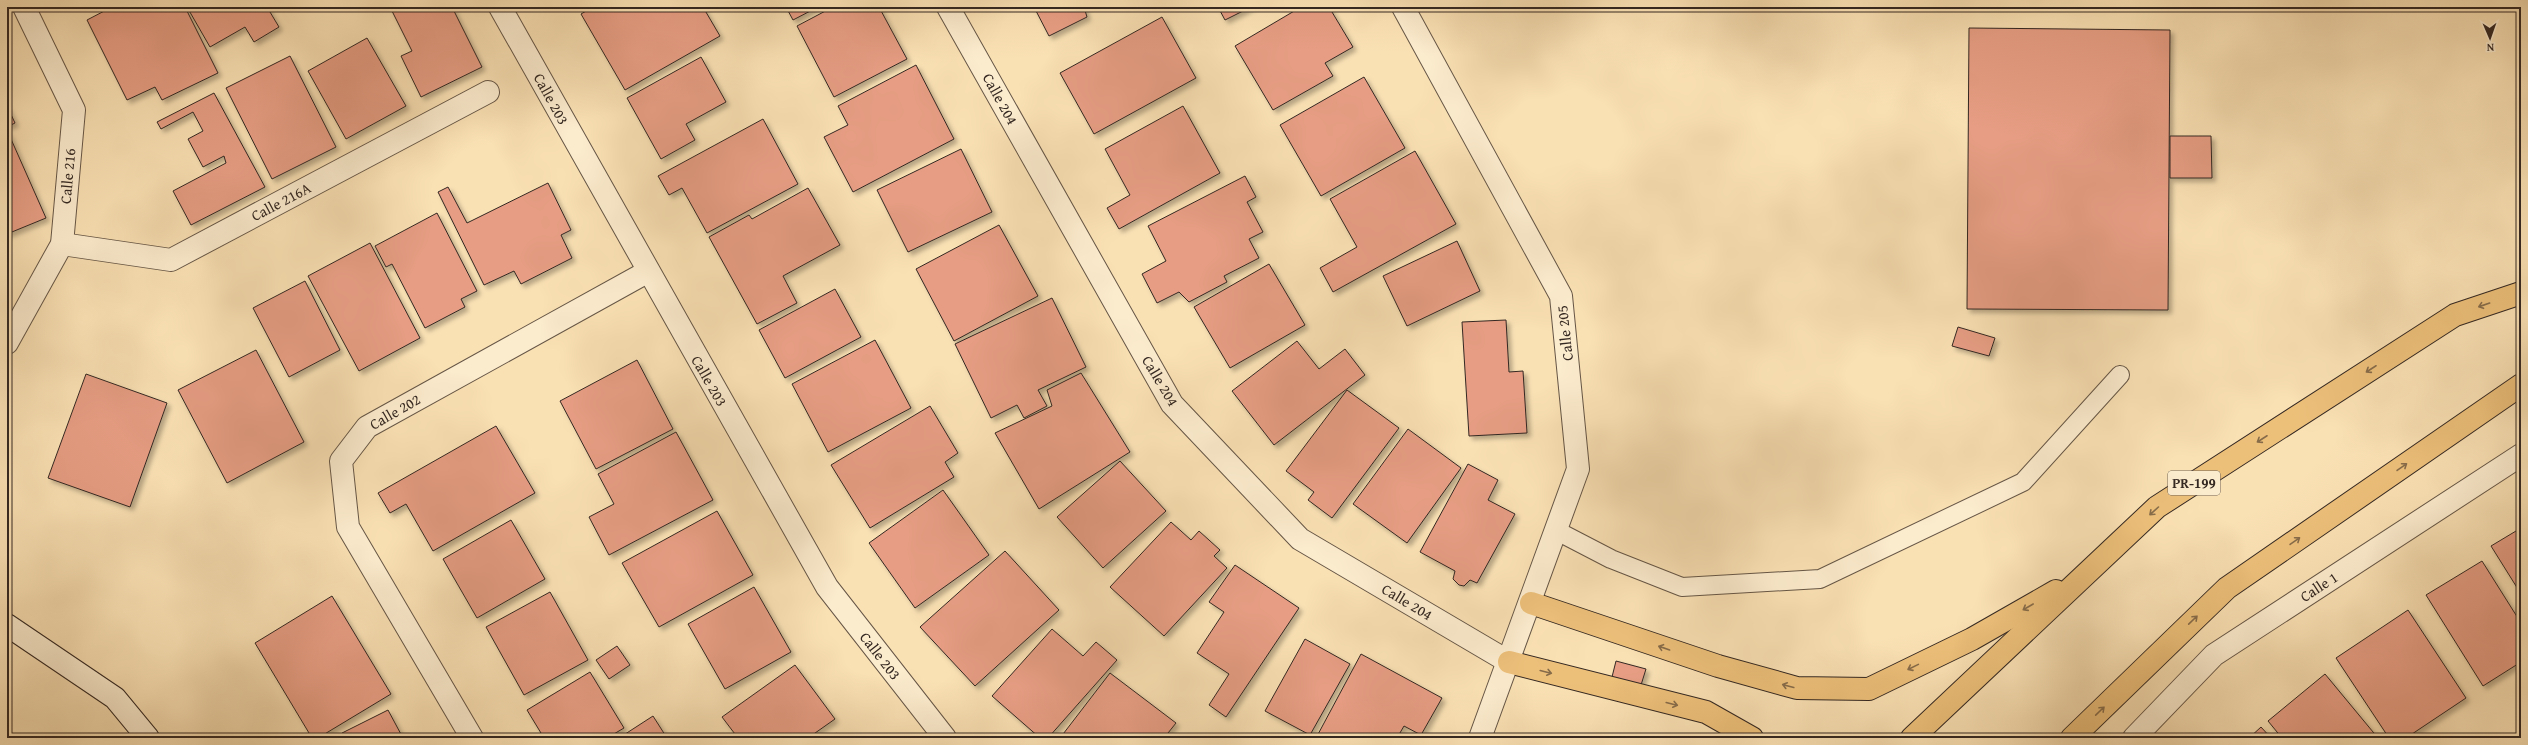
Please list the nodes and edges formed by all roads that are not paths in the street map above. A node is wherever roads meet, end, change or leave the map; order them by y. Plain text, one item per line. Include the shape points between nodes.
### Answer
1 (24, 7) edge
2 (500, 7) edge
3 (948, 7) edge
4 (1403, 7) edge
5 (488, 92) dead end
6 (62, 244) junction
7 (647, 272) junction
8 (2521, 293) edge
9 (7, 343) edge
10 (2120, 376) dead end
11 (2521, 385) edge
12 (2521, 455) edge
13 (1556, 531) junction
14 (2086, 574) junction
15 (1531, 603) junction
16 (7, 625) edge
17 (1509, 662) junction
18 (148, 738) edge
19 (472, 738) edge
20 (945, 738) edge
21 (1480, 738) edge
22 (1752, 738) edge
23 (1912, 738) edge
24 (2072, 738) edge
25 (2134, 738) edge

1 - 6 street, Calle 216 via 74,110
2 - 7 street, Calle 203
3 - 17 street, Calle 204 via 1172,404 1300,538
4 - 13 street, Calle 205 via 1561,296 1578,469
5 - 6 street, Calle 216A via 171,260
6 - 9 street, Calle 216
7 - 19 street, Calle 202 via 367,427 341,461 348,527
7 - 20 street, Calle 203 via 826,587
8 -> 14 main road, PR-199 via 2455,315 2163,503
10 - 13 lane via 2022,482 1820,579 1682,587 1611,559
24 -> 11 main road via 2227,588
12 - 25 street, Calle 1 via 2214,655
13 - 15 street, Calle 205
14 -> 15 main road via 1972,639 1869,689 1797,688 1718,666
14 - 23 main road, PR-199
15 - 17 street, Calle 205
16 - 18 street via 115,698
17 - 21 street, Calle 205
17 -> 22 main road via 1706,712

